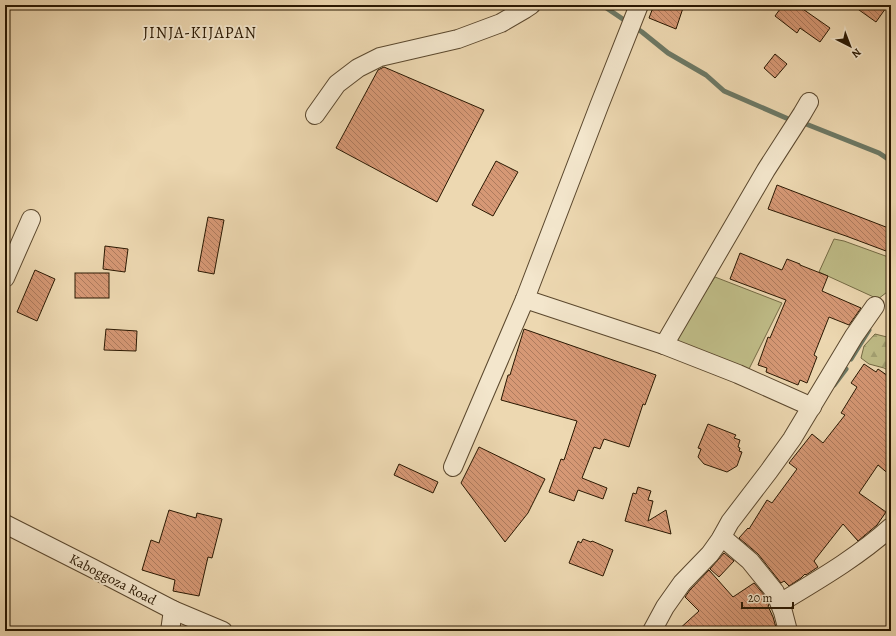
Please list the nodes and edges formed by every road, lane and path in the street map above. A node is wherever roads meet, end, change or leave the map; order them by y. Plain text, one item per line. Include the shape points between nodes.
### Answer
1 (530, 5) edge
2 (639, 5) edge
3 (315, 115) dead end
4 (801, 115) dead end
5 (31, 219) dead end
6 (5, 278) edge
7 (525, 298) junction
8 (875, 306) dead end
9 (664, 345) junction
10 (812, 407) junction
11 (453, 467) dead end
12 (5, 524) edge
13 (891, 527) edge
14 (722, 537) junction
15 (780, 603) junction
16 (173, 610) junction
17 (170, 631) edge
18 (223, 631) edge
19 (652, 631) edge
20 (788, 631) edge

1 - 3 street via 501,23 458,39 380,57 358,68 337,84
2 - 7 street
4 - 9 street
5 - 6 street
7 - 9 street
7 - 11 street
8 - 10 street
9 - 10 street
10 - 14 street
12 - 16 street, Kaboggoza Road
13 - 15 street via 832,571
14 - 15 street via 750,562 775,592
14 - 19 street via 710,554 682,583
15 - 20 street
16 - 17 street
16 - 18 street, Kaboggoza Road

